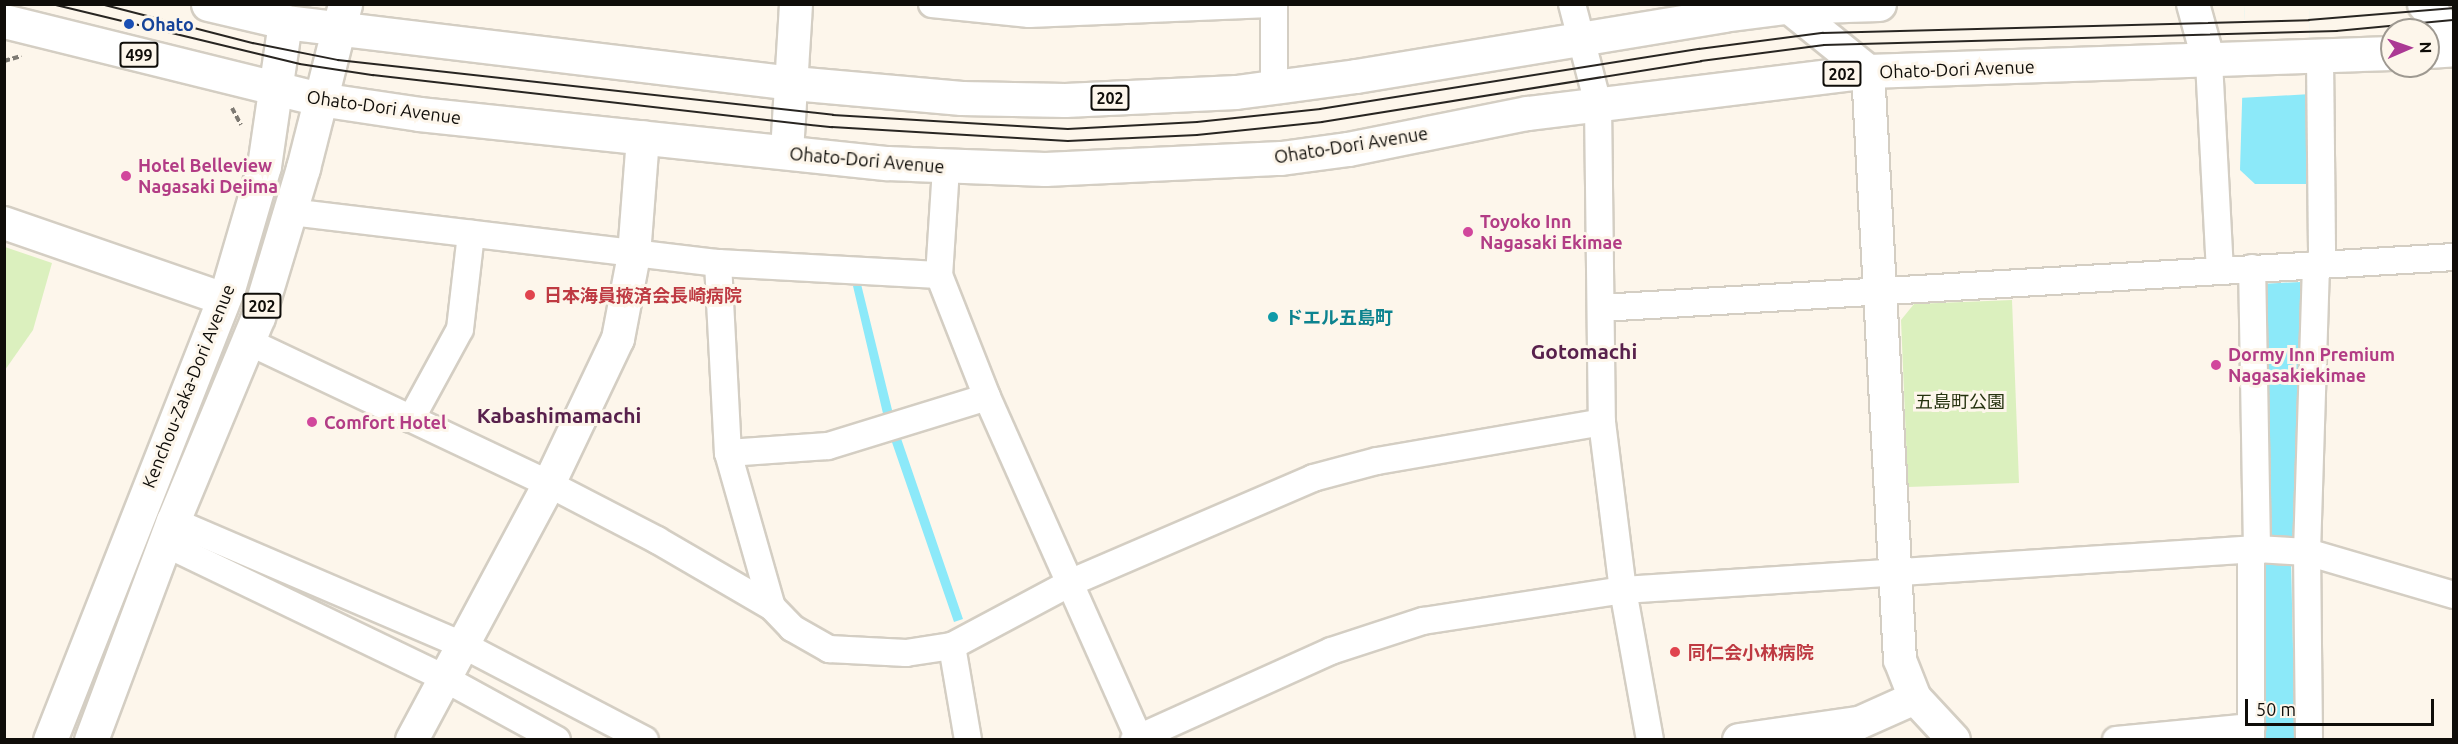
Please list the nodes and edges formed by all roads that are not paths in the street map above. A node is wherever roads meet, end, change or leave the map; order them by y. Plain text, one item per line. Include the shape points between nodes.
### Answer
1 (208, 4) edge
2 (796, 4) edge
3 (932, 4) edge
4 (1264, 4) edge
5 (1274, 4) edge
6 (1572, 4) edge
7 (1879, 4) edge
8 (2193, 4) edge
9 (2424, 4) edge
10 (2451, 4) edge
11 (1785, 6) edge
12 (287, 13) edge
13 (2454, 13) edge
14 (342, 16) edge
15 (4, 21) edge
16 (1578, 38) junction
17 (2454, 38) edge
18 (2380, 54) edge
19 (2317, 58) junction
20 (2221, 62) junction
21 (1868, 71) junction
22 (793, 83) junction
23 (1274, 87) junction
24 (274, 89) junction
25 (319, 99) junction
26 (1598, 104) junction
27 (643, 138) junction
28 (787, 152) junction
29 (946, 168) junction
30 (290, 212) junction
31 (4, 223) edge
32 (471, 234) junction
33 (634, 255) junction
34 (2454, 257) edge
35 (718, 263) junction
36 (2319, 263) junction
37 (2252, 268) junction
38 (2220, 271) junction
39 (939, 275) junction
40 (1878, 291) junction
41 (224, 299) junction
42 (1601, 308) junction
43 (249, 342) junction
44 (987, 398) junction
45 (411, 419) junction
46 (1602, 422) junction
47 (728, 453) junction
48 (549, 484) junction
49 (168, 532) junction
50 (2257, 549) junction
51 (2307, 552) junction
52 (1895, 572) junction
53 (1072, 582) junction
54 (1623, 590) junction
55 (2454, 595) edge
56 (772, 607) junction
57 (465, 646) junction
58 (952, 646) junction
59 (442, 677) junction
60 (1915, 698) junction
61 (1838, 733) edge
62 (2251, 733) edge
63 (1137, 738) edge
64 (50, 740) edge
65 (91, 740) edge
66 (412, 740) edge
67 (557, 740) edge
68 (645, 740) edge
69 (968, 740) edge
70 (1650, 740) edge
71 (1739, 740) edge
72 (1954, 740) edge
73 (2116, 740) edge
74 (2309, 740) edge

1 - 12 highway
2 - 22 street
3 - 4 street via 1029,14
5 - 23 street
6 - 16 street
7 - 11 highway, 202
8 - 20 street
9 - 17 highway
10 - 13 highway
11 - 16 highway, 202
11 - 21 street
12 - 14 highway, 202
12 - 24 highway, Kenchou-Zaka-Dori Avenue / 202
14 - 22 highway, 202
14 - 25 highway, Kenchou-Zaka-Dori Avenue / 202
15 - 24 highway, 499
16 - 23 highway, 202
16 - 26 street
18 - 19 highway, Ohato-Dori Avenue / 202
19 - 20 highway, Ohato-Dori Avenue / 202
19 - 36 street
20 - 21 highway, Ohato-Dori Avenue / 202
20 - 38 street
21 - 26 highway, Ohato-Dori Avenue / 202
21 - 40 street
22 - 23 highway, 202 via 961,98 1065,100
22 - 28 street
24 - 25 highway, Ohato-Dori Avenue / 202
24 - 41 highway, Kenchou-Zaka-Dori Avenue / 202 via 264,166
25 - 27 highway, Ohato-Dori Avenue / 202
25 - 30 highway, Kenchou-Zaka-Dori Avenue / 202
26 - 29 highway, Ohato-Dori Avenue / 202 via 1281,158 1045,170
26 - 42 street
27 - 28 highway, Ohato-Dori Avenue / 202
27 - 33 street
28 - 29 highway, Ohato-Dori Avenue / 202
29 - 39 street
30 - 32 street
30 - 43 highway, Kenchou-Zaka-Dori Avenue / 202
31 - 41 street
32 - 33 street
32 - 45 street via 460,328
33 - 35 street
33 - 48 street via 618,339
34 - 36 street
35 - 39 street
35 - 47 street
36 - 37 street
36 - 51 street
37 - 38 street
37 - 50 street
38 - 40 street
39 - 44 street
40 - 42 street
40 - 52 street
41 - 64 highway, Kenchou-Zaka-Dori Avenue / 202
42 - 46 street
43 - 45 street
43 - 49 highway, Kenchou-Zaka-Dori Avenue / 202
44 - 47 street via 828,447
44 - 53 street
45 - 48 street
46 - 53 street via 1377,460 1313,478
46 - 54 street
47 - 56 street
48 - 56 street via 657,540
48 - 57 street
49 - 57 street
49 - 59 street
49 - 65 highway, Kenchou-Zaka-Dori Avenue / 202
50 - 51 street
50 - 52 street
50 - 62 street via 2251,560
51 - 55 street
51 - 74 street
52 - 54 street
52 - 60 street via 1900,660
53 - 58 street
53 - 63 street
54 - 63 street via 1423,621 1331,651
54 - 70 street
56 - 58 street via 792,628 830,649 906,653
57 - 59 street
57 - 68 street
58 - 69 street
59 - 66 street
59 - 67 street
60 - 61 street
60 - 72 street
61 - 71 street
62 - 73 street

